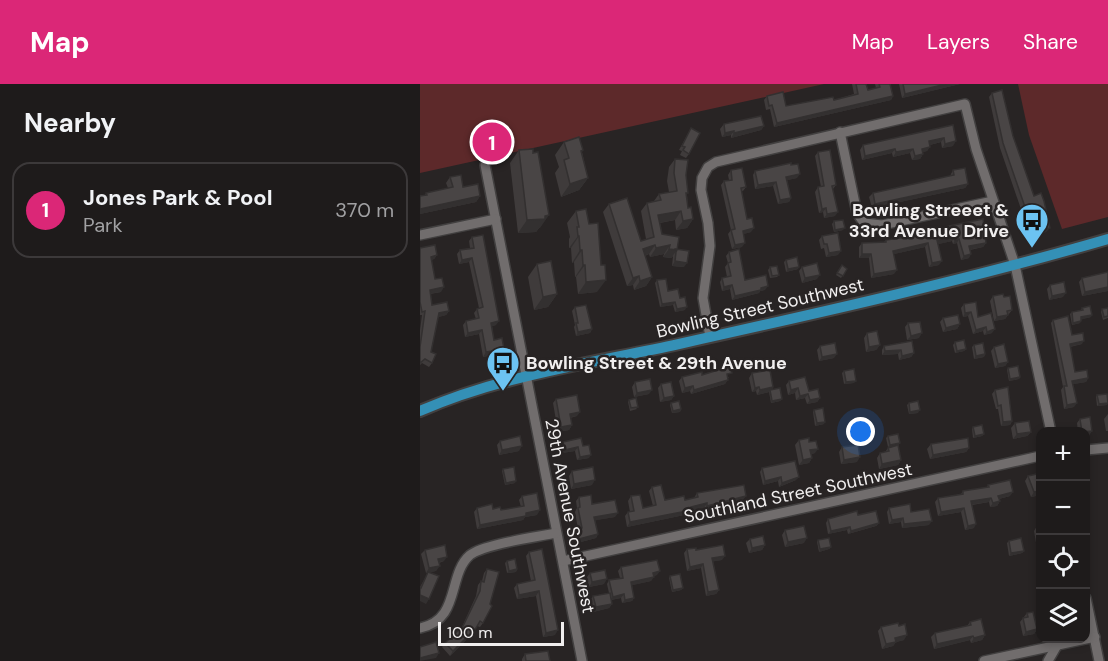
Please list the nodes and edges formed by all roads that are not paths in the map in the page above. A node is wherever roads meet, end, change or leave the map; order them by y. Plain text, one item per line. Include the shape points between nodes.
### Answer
1 (840, 132) junction
2 (485, 165) dead end
3 (993, 201) junction
4 (496, 219) junction
5 (420, 235) edge
6 (1108, 239) edge
7 (1016, 265) junction
8 (710, 337) junction
9 (526, 377) junction
10 (420, 411) edge
11 (1050, 427) edge
12 (1108, 448) edge
13 (1090, 450) edge
14 (1036, 457) edge
15 (556, 533) junction
16 (563, 561) junction
17 (1090, 615) edge
18 (420, 628) edge
19 (1095, 637) junction
20 (1090, 638) edge
21 (1056, 643) edge
22 (1059, 643) edge
23 (582, 661) edge
24 (984, 661) edge
25 (1048, 661) edge
26 (1099, 661) edge

1 - 3 street via 857,213 864,223 882,225
1 - 3 street via 965,104
1 - 8 street via 708,167 701,190 710,246 703,298
2 - 4 street, 29th Avenue Southwest
3 - 7 street
4 - 5 street
4 - 9 street, 29th Avenue Southwest
6 - 7 main road, Bowling Street Southwest
7 - 8 main road, Bowling Street Southwest
7 - 11 street
8 - 9 main road, Bowling Street Southwest
9 - 10 main road, Bowling Street Southwest via 472,391
9 - 15 street, 29th Avenue Southwest
12 - 13 street
14 - 16 street, Southland Street Southwest
15 - 16 street, 29th Avenue Southwest
15 - 18 street via 484,548 470,555 441,618
16 - 23 street, 29th Avenue Southwest
17 - 19 street
19 - 20 street
19 - 26 street
21 - 24 street
22 - 25 street

